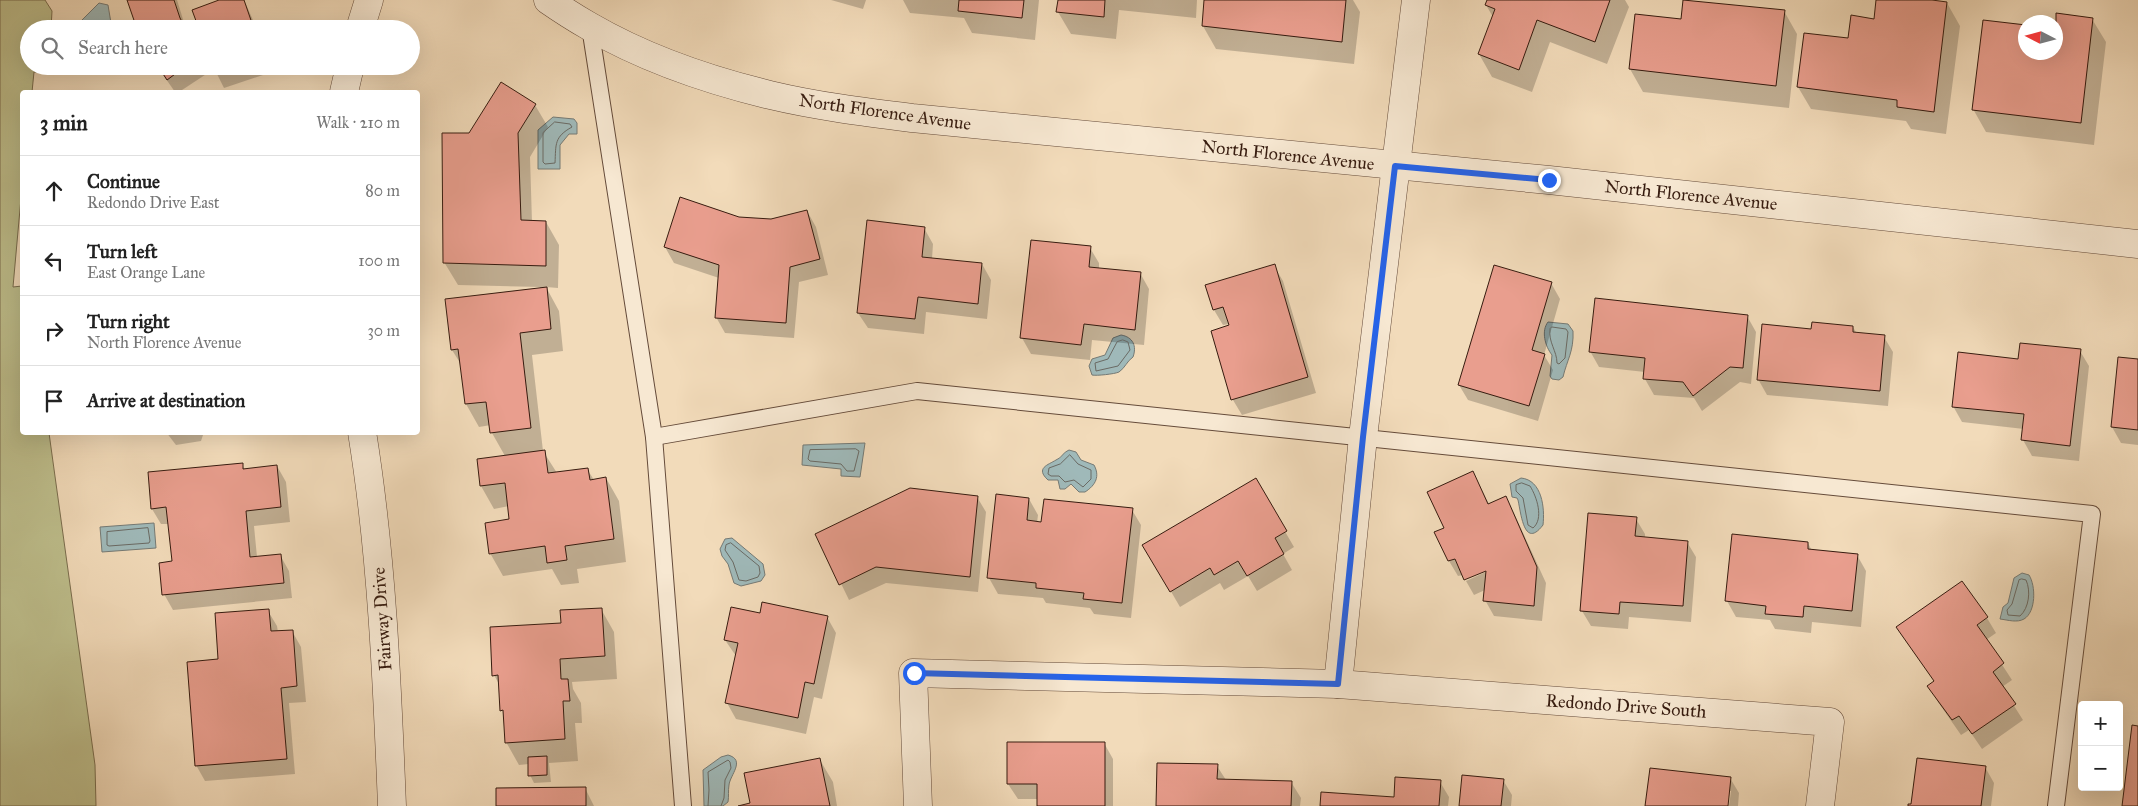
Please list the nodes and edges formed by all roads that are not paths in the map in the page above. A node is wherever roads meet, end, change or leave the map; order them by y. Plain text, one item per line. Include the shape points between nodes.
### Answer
1 (370, 0) edge
2 (548, 0) edge
3 (1416, 0) edge
4 (363, 20) edge
5 (590, 27) junction
6 (348, 75) edge
7 (344, 90) edge
8 (1395, 166) junction
9 (2138, 244) edge
10 (362, 435) edge
11 (654, 437) junction
12 (1363, 437) junction
13 (1338, 684) junction
14 (392, 806) edge
15 (683, 806) edge
16 (918, 806) edge
17 (1820, 806) edge
18 (2056, 806) edge

1 - 4 street
2 - 5 street, North Florence Avenue
3 - 8 street
5 - 8 street, North Florence Avenue via 644,53 723,82 838,108
5 - 11 lane
6 - 7 street
8 - 9 street, North Florence Avenue
8 - 12 street
10 - 14 street, Fairway Drive via 385,633
11 - 12 lane via 917,391
11 - 15 lane
12 - 13 street
12 - 18 lane via 2092,514
13 - 16 street via 914,673
13 - 17 street, Redondo Drive South via 1830,722

